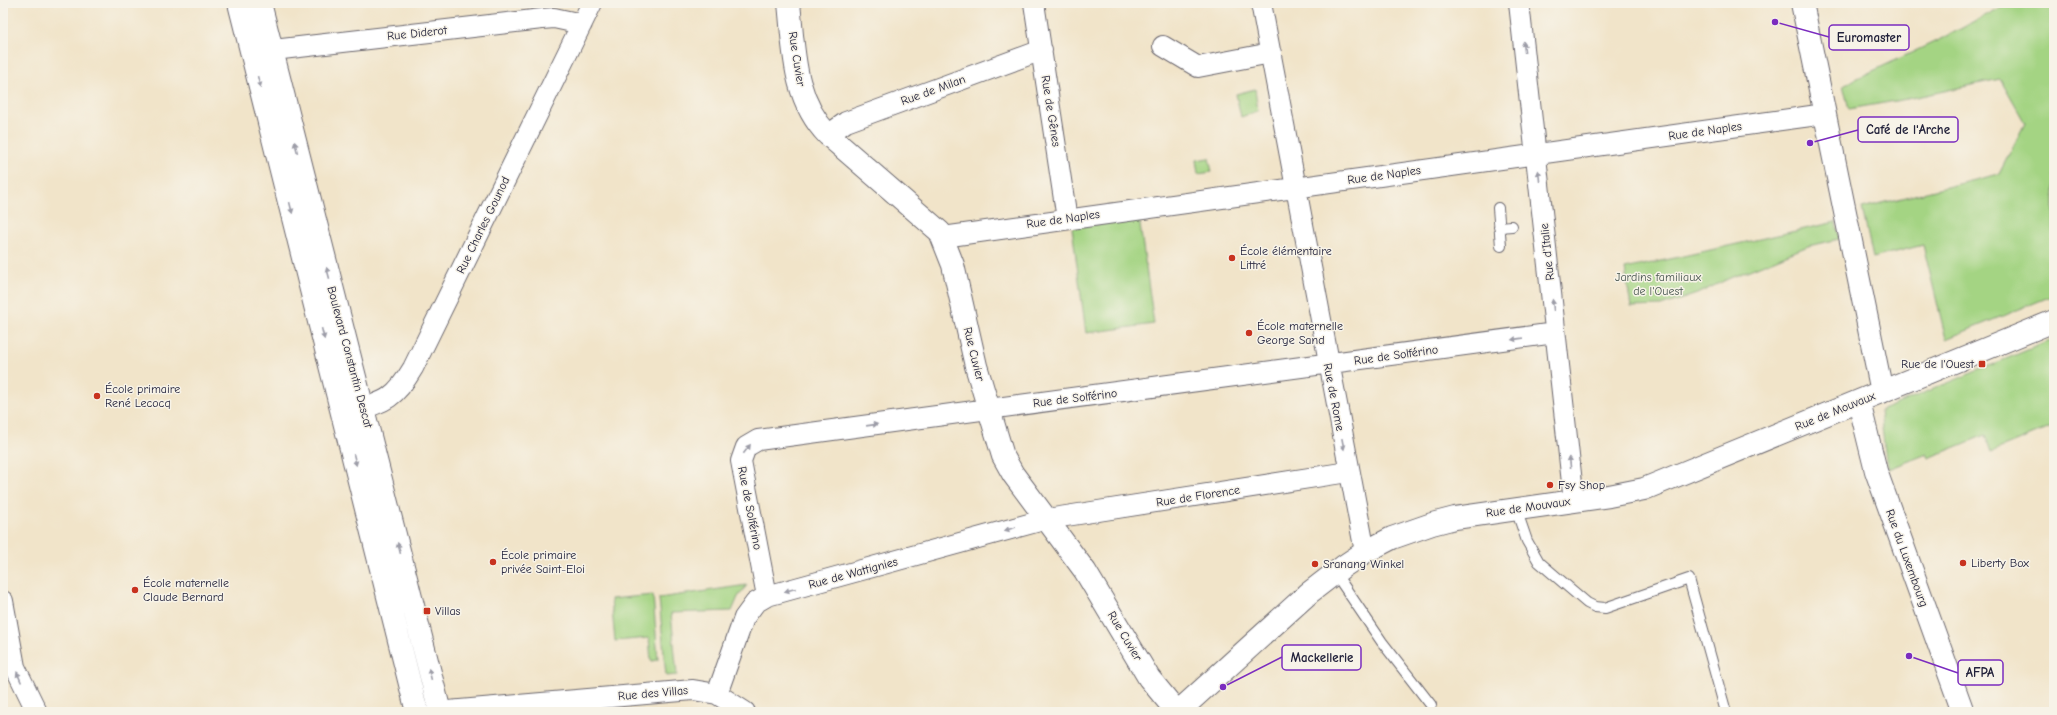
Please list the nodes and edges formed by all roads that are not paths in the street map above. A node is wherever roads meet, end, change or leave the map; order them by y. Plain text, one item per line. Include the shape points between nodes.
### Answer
1 (239, 3) edge
2 (260, 3) edge
3 (592, 3) edge
4 (789, 3) edge
5 (1034, 3) edge
6 (1261, 3) edge
7 (1519, 3) edge
8 (1802, 3) edge
9 (582, 24) junction
10 (1163, 46) dead end
11 (1042, 50) junction
12 (262, 51) junction
13 (1271, 53) junction
14 (1826, 114) junction
15 (828, 135) junction
16 (1536, 154) junction
17 (1295, 187) junction
18 (1498, 208) dead end
19 (1067, 218) junction
20 (1512, 226) dead end
21 (1499, 227) junction
22 (943, 237) junction
23 (1501, 246) dead end
24 (2054, 322) edge
25 (1556, 333) junction
26 (1335, 363) junction
27 (1882, 392) junction
28 (1859, 402) junction
29 (364, 408) junction
30 (989, 409) junction
31 (343, 414) junction
32 (1348, 472) junction
33 (1574, 501) junction
34 (1516, 509) junction
35 (1047, 519) junction
36 (1364, 552) junction
37 (1335, 573) junction
38 (767, 596) junction
39 (3, 601) edge
40 (717, 694) junction
41 (1431, 705) dead end
42 (545, 707) edge
43 (37, 712) edge
44 (417, 712) edge
45 (436, 712) edge
46 (440, 712) edge
47 (745, 712) edge
48 (1177, 712) edge
49 (1726, 712) edge
50 (1963, 712) edge

1 - 12 street, Boulevard Constantin Descat
2 - 12 street, Boulevard Constantin Descat
3 - 9 street, Rue Charles Gounod
4 - 15 street, Rue Cuvier via 796,67 802,93 812,116
5 - 11 street, Rue de Gênes
6 - 13 street, Rue de Rome
16 -> 7 street, Rue d'Italie
8 - 14 street
9 - 12 street, Rue Diderot via 554,18 542,19
9 - 29 street, Rue Charles Gounod via 413,368 393,395 379,404
10 - 13 street via 1198,67
11 - 15 street, Rue de Milan via 846,122
11 - 19 street, Rue de Gênes
29 -> 12 street, Boulevard Constantin Descat
12 -> 31 street, Boulevard Constantin Descat
13 - 17 street, Rue de Rome
14 - 16 street, Rue de Naples
14 - 27 street
15 - 22 street, Rue Cuvier via 936,228
16 - 17 street, Rue de Naples
25 -> 16 street, Rue d'Italie via 1538,222
17 - 19 street, Rue de Naples
17 - 26 street, Rue de Rome
18 - 21 lane
19 - 22 street, Rue de Naples
20 - 21 lane
21 - 23 lane
22 - 30 street, Rue Cuvier via 953,265 976,366
24 - 27 street, Rue de Mouvaux
25 -> 26 street, Rue de Solférino
33 -> 25 street, Rue d'Italie
26 - 30 street, Rue de Solférino
26 -> 32 street, Rue de Rome
27 - 28 street, Rue de Mouvaux
28 - 33 street, Rue de Mouvaux via 1644,488
28 - 50 street, Rue du Luxembourg via 1876,471
29 - 31 street, Rue Charles Gounod
46 -> 29 street, Boulevard Constantin Descat
30 - 35 street, Rue Cuvier via 1008,465
38 -> 30 street, Rue de Solférino via 742,470 741,461 746,447 764,439
31 -> 44 street, Boulevard Constantin Descat
32 - 35 street, Rue de Florence
32 - 36 street, Rue de Rome
33 - 34 street, Rue de Mouvaux
34 - 36 street, Rue de Mouvaux via 1432,524 1392,538
34 - 49 lane via 1529,546 1539,562 1595,607 1606,608 1689,579
35 -> 38 street, Rue de Wattignies
35 - 48 street, Rue Cuvier via 1088,576 1149,678
36 - 37 street, Rue de Mouvaux
37 - 41 lane via 1382,642
37 - 48 street, Rue de Mouvaux via 1309,593
38 - 40 street, Rue de Wattignies via 755,603 744,618
43 -> 39 street via 16,667
40 - 42 street, Rue des Villas via 693,690
40 - 47 street, Rue des Villas
42 - 46 street, Rue des Villas
45 - 46 street, Rue des Villas

